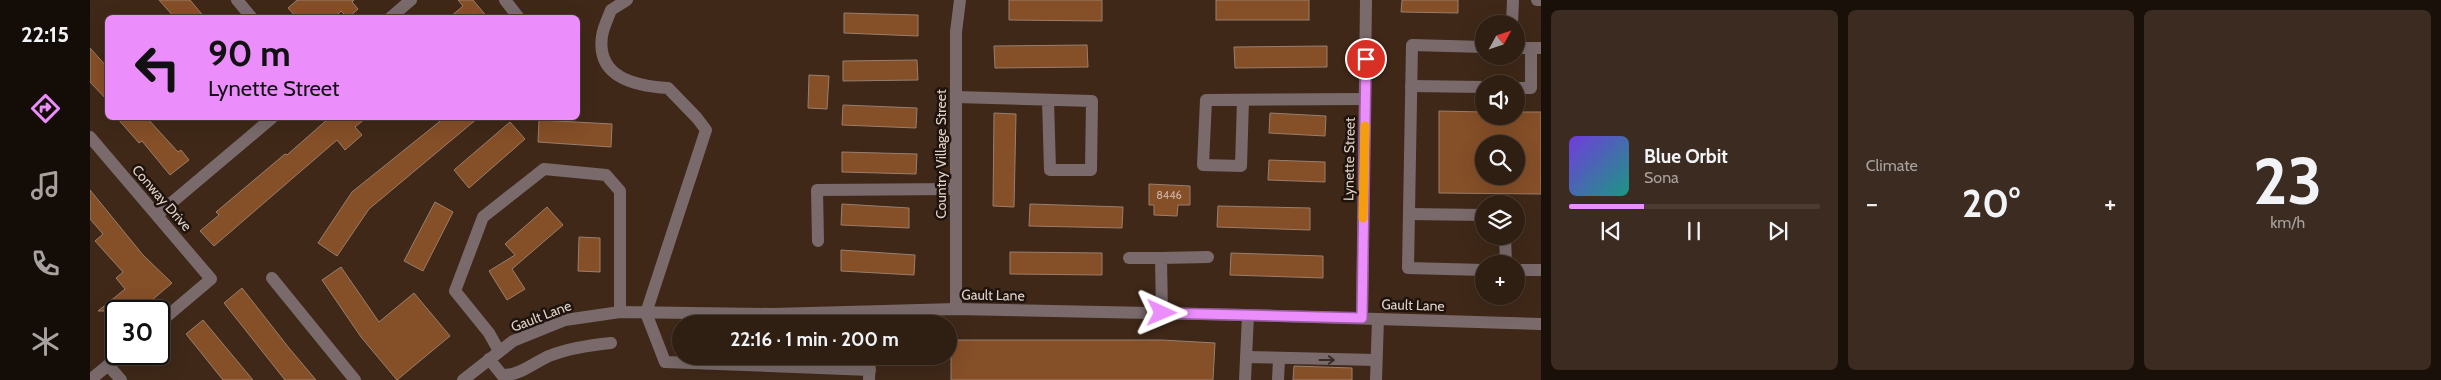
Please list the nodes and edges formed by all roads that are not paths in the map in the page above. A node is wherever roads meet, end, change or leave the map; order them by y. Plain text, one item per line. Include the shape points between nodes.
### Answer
1 (237, 0) edge
2 (411, 0) edge
3 (505, 0) edge
4 (627, 0) edge
5 (960, 0) edge
6 (1366, 0) edge
7 (1513, 0) edge
8 (250, 15) edge
9 (394, 15) edge
10 (517, 15) edge
11 (1512, 15) edge
12 (1475, 47) edge
13 (1536, 48) edge
14 (1411, 86) junction
15 (1475, 87) edge
16 (1525, 88) edge
17 (956, 97) junction
18 (1365, 99) junction
19 (1048, 100) junction
20 (1243, 100) junction
21 (270, 120) edge
22 (90, 137) edge
23 (956, 189) junction
24 (1409, 214) junction
25 (157, 215) junction
26 (1475, 215) edge
27 (818, 241) dead end
28 (1208, 257) dead end
29 (1129, 258) dead end
30 (1161, 258) junction
31 (1475, 270) edge
32 (1525, 270) edge
33 (1541, 270) edge
34 (272, 278) dead end
35 (956, 309) junction
36 (620, 312) junction
37 (646, 313) junction
38 (1162, 313) junction
39 (170, 314) edge
40 (1248, 314) junction
41 (736, 315) edge
42 (899, 315) edge
43 (1362, 318) junction
44 (1378, 319) junction
45 (1541, 324) edge
46 (611, 342) dead end
47 (499, 351) junction
48 (1246, 357) junction
49 (489, 359) junction
50 (1279, 359) junction
51 (1376, 360) junction
52 (108, 365) joint
53 (870, 375) edge
54 (90, 380) edge
55 (121, 380) edge
56 (355, 380) edge
57 (463, 380) edge
58 (1245, 380) edge
59 (1278, 380) edge
60 (1376, 380) edge

1 - 8 street
2 - 9 street
3 - 10 street
4 - 37 street via 610,10 602,36 604,59 621,79 668,88 706,130
5 - 17 street, Country Village Street via 956,32
6 - 18 street, Lynette Street
7 - 11 street
12 - 14 street via 1412,45
13 - 16 street via 1531,88
14 - 15 street
14 - 24 street
17 - 19 street
17 - 23 street, Country Village Street
18 - 20 street
18 - 43 street, Lynette Street
19 - 19 street via 1092,101 1091,170 1050,170
20 - 20 street via 1206,100 1203,165 1241,166
21 - 25 street
22 - 25 street, Conway Drive
23 - 27 street via 817,190
23 - 35 street, Country Village Street
24 - 26 street
24 - 31 street via 1408,268
25 - 39 street, Conway Drive via 211,279
28 - 30 street
29 - 30 street
30 - 38 street
32 - 33 street
34 - 56 street
35 - 38 street, Gault Lane
35 - 42 street, Gault Lane
36 - 37 street, Gault Lane
36 - 47 street, Gault Lane via 565,320 513,341
36 - 47 street via 620,191 606,175 544,170 483,217 456,291
37 - 41 street, Gault Lane
37 - 53 street via 664,362
38 - 40 street, Gault Lane
40 - 43 street, Gault Lane
40 - 48 street
43 - 44 street, Gault Lane
44 - 45 street, Gault Lane
44 - 51 street
46 - 49 street via 577,347 549,356 511,376 502,375
47 - 49 street, Gault Lane
48 - 50 street
48 - 58 street
49 - 57 street, Gault Lane
50 -> 51 street
50 - 59 street
51 - 60 street
52 - 54 street
52 - 55 street

